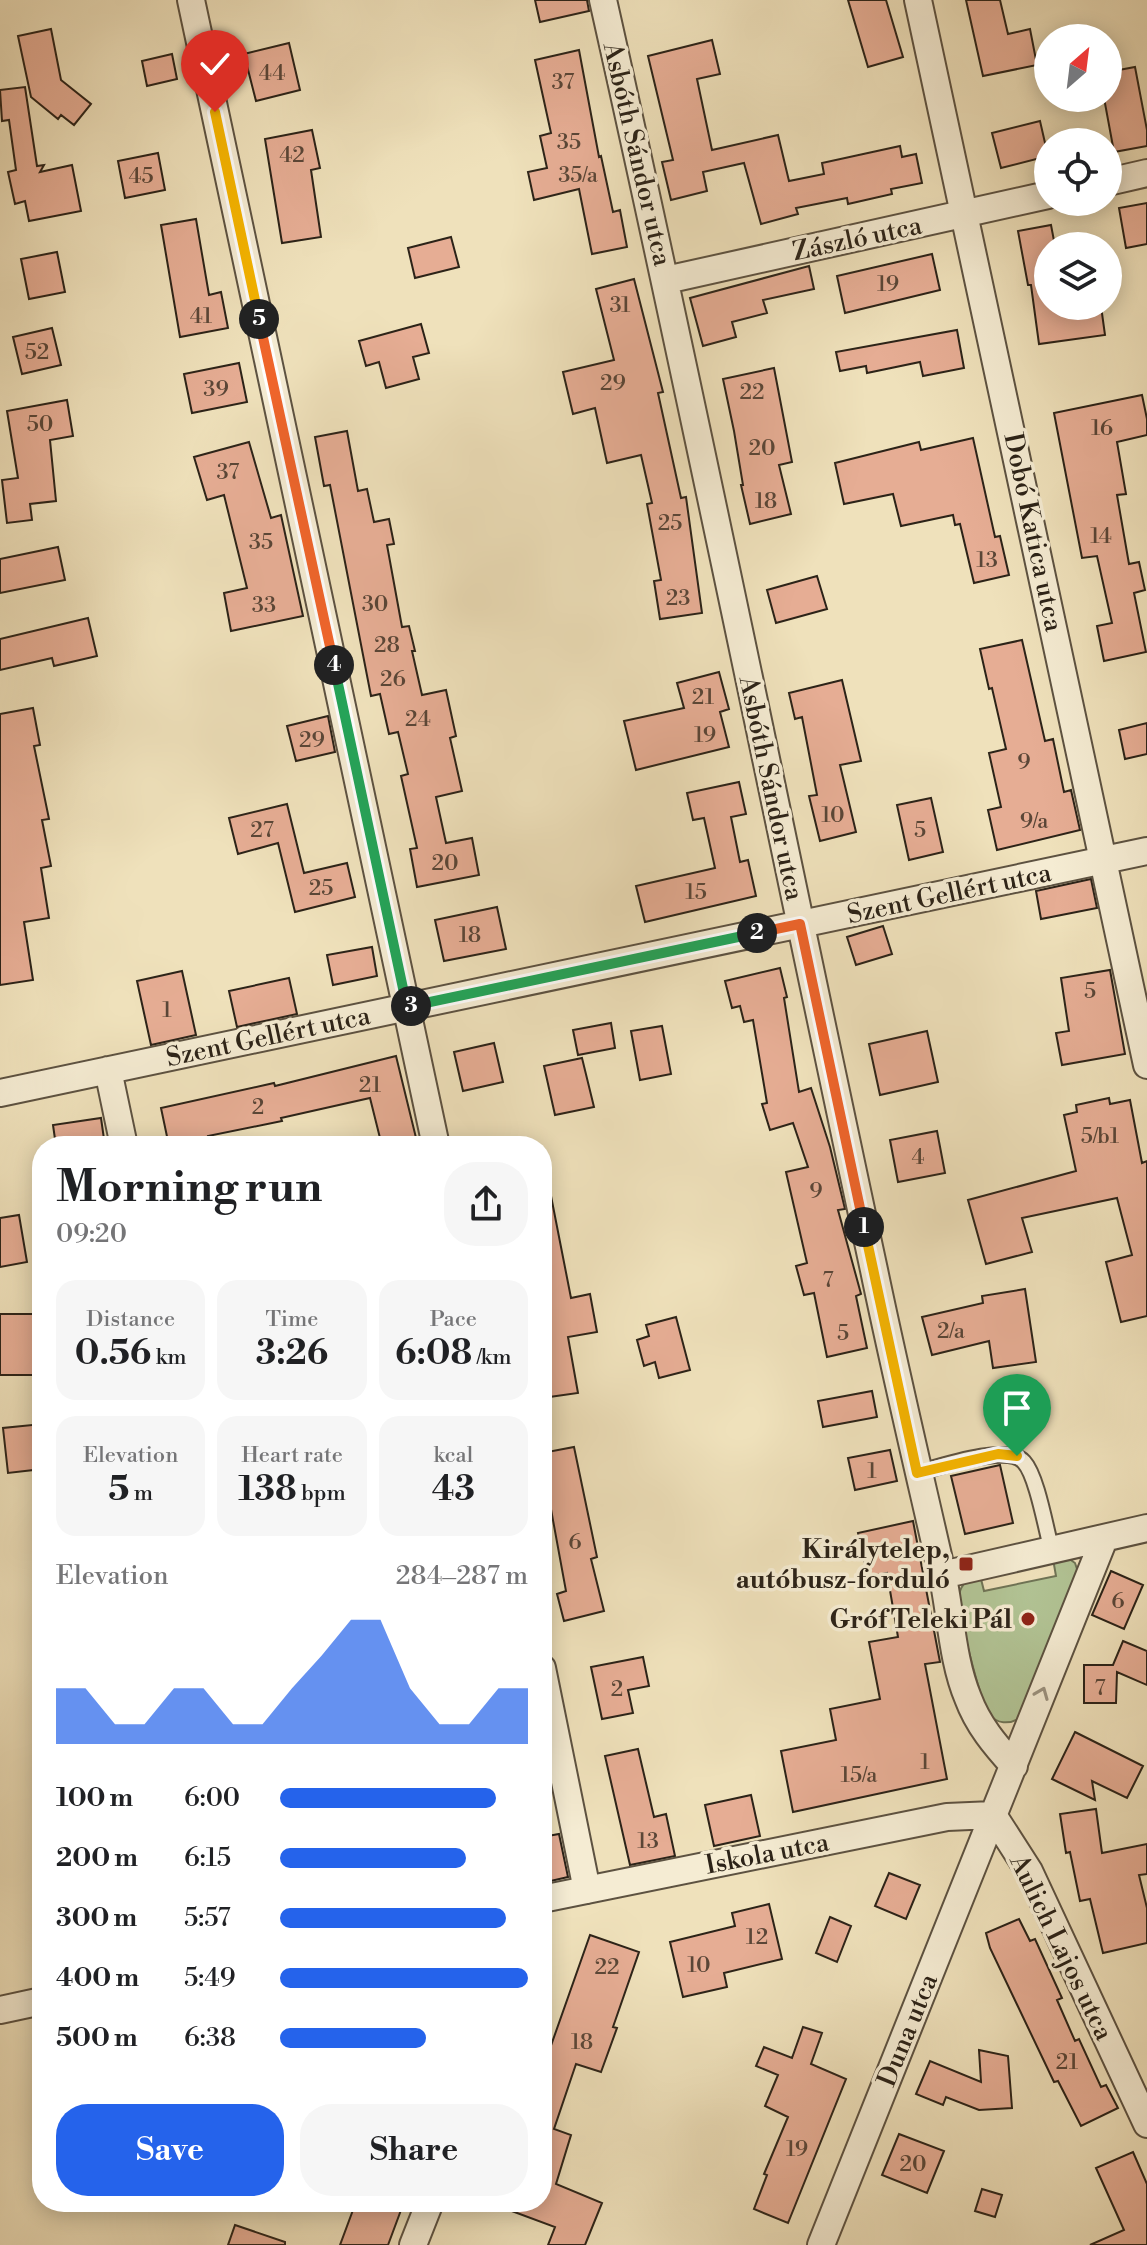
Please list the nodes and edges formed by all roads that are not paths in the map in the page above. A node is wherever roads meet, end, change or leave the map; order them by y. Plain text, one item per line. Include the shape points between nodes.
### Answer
1 (191, 0) edge
2 (603, 0) edge
3 (918, 0) edge
4 (1147, 173) edge
5 (1122, 179) edge
6 (1034, 198) edge
7 (966, 214) junction
8 (666, 280) junction
9 (1147, 851) edge
10 (1104, 861) junction
11 (800, 924) junction
12 (407, 1007) junction
13 (1147, 1065) edge
14 (108, 1070) junction
15 (0, 1093) edge
16 (122, 1136) edge
17 (434, 1136) edge
18 (917, 1473) junction
19 (1147, 1528) edge
20 (1104, 1539) junction
21 (1052, 1551) junction
22 (942, 1575) junction
23 (552, 1717) edge
24 (1014, 1766) junction
25 (993, 1815) junction
26 (587, 1890) junction
27 (552, 1901) edge
28 (32, 2003) edge
29 (0, 2010) edge
30 (1147, 2124) edge
31 (426, 2212) edge
32 (413, 2245) edge
33 (821, 2245) edge

1 - 12 street
2 - 8 street, Asbóth Sándor utca
3 - 7 street, Dobó Katica utca
4 - 5 street
6 - 7 street, Zászló utca
7 - 8 street, Zászló utca
7 - 10 street, Dobó Katica utca
8 - 11 street, Asbóth Sándor utca
9 - 10 street, Szent Gellért utca
10 - 11 street, Szent Gellért utca
10 - 13 street, Dobó Katica utca
11 - 12 street, Szent Gellért utca
11 - 18 street, Asbóth Sándor utca
12 - 14 street, Szent Gellért utca
12 - 17 street
14 - 15 street, Szent Gellért utca
14 - 16 street
18 - 21 lane via 998,1454 1017,1456 1031,1473
18 - 22 street, Asbóth Sándor utca
19 - 20 street
20 - 21 street
24 -> 20 street, Duna utca
21 - 22 street
22 - 24 street, Asbóth Sándor utca via 968,1699 986,1733
23 - 26 street
24 - 25 street, Duna utca
25 - 26 street, Iskola utca via 947,1817
25 - 30 street, Aulich Lajos utca via 1029,1871
25 - 33 street, Duna utca
26 - 27 street, Iskola utca
28 - 29 street
31 - 32 street

